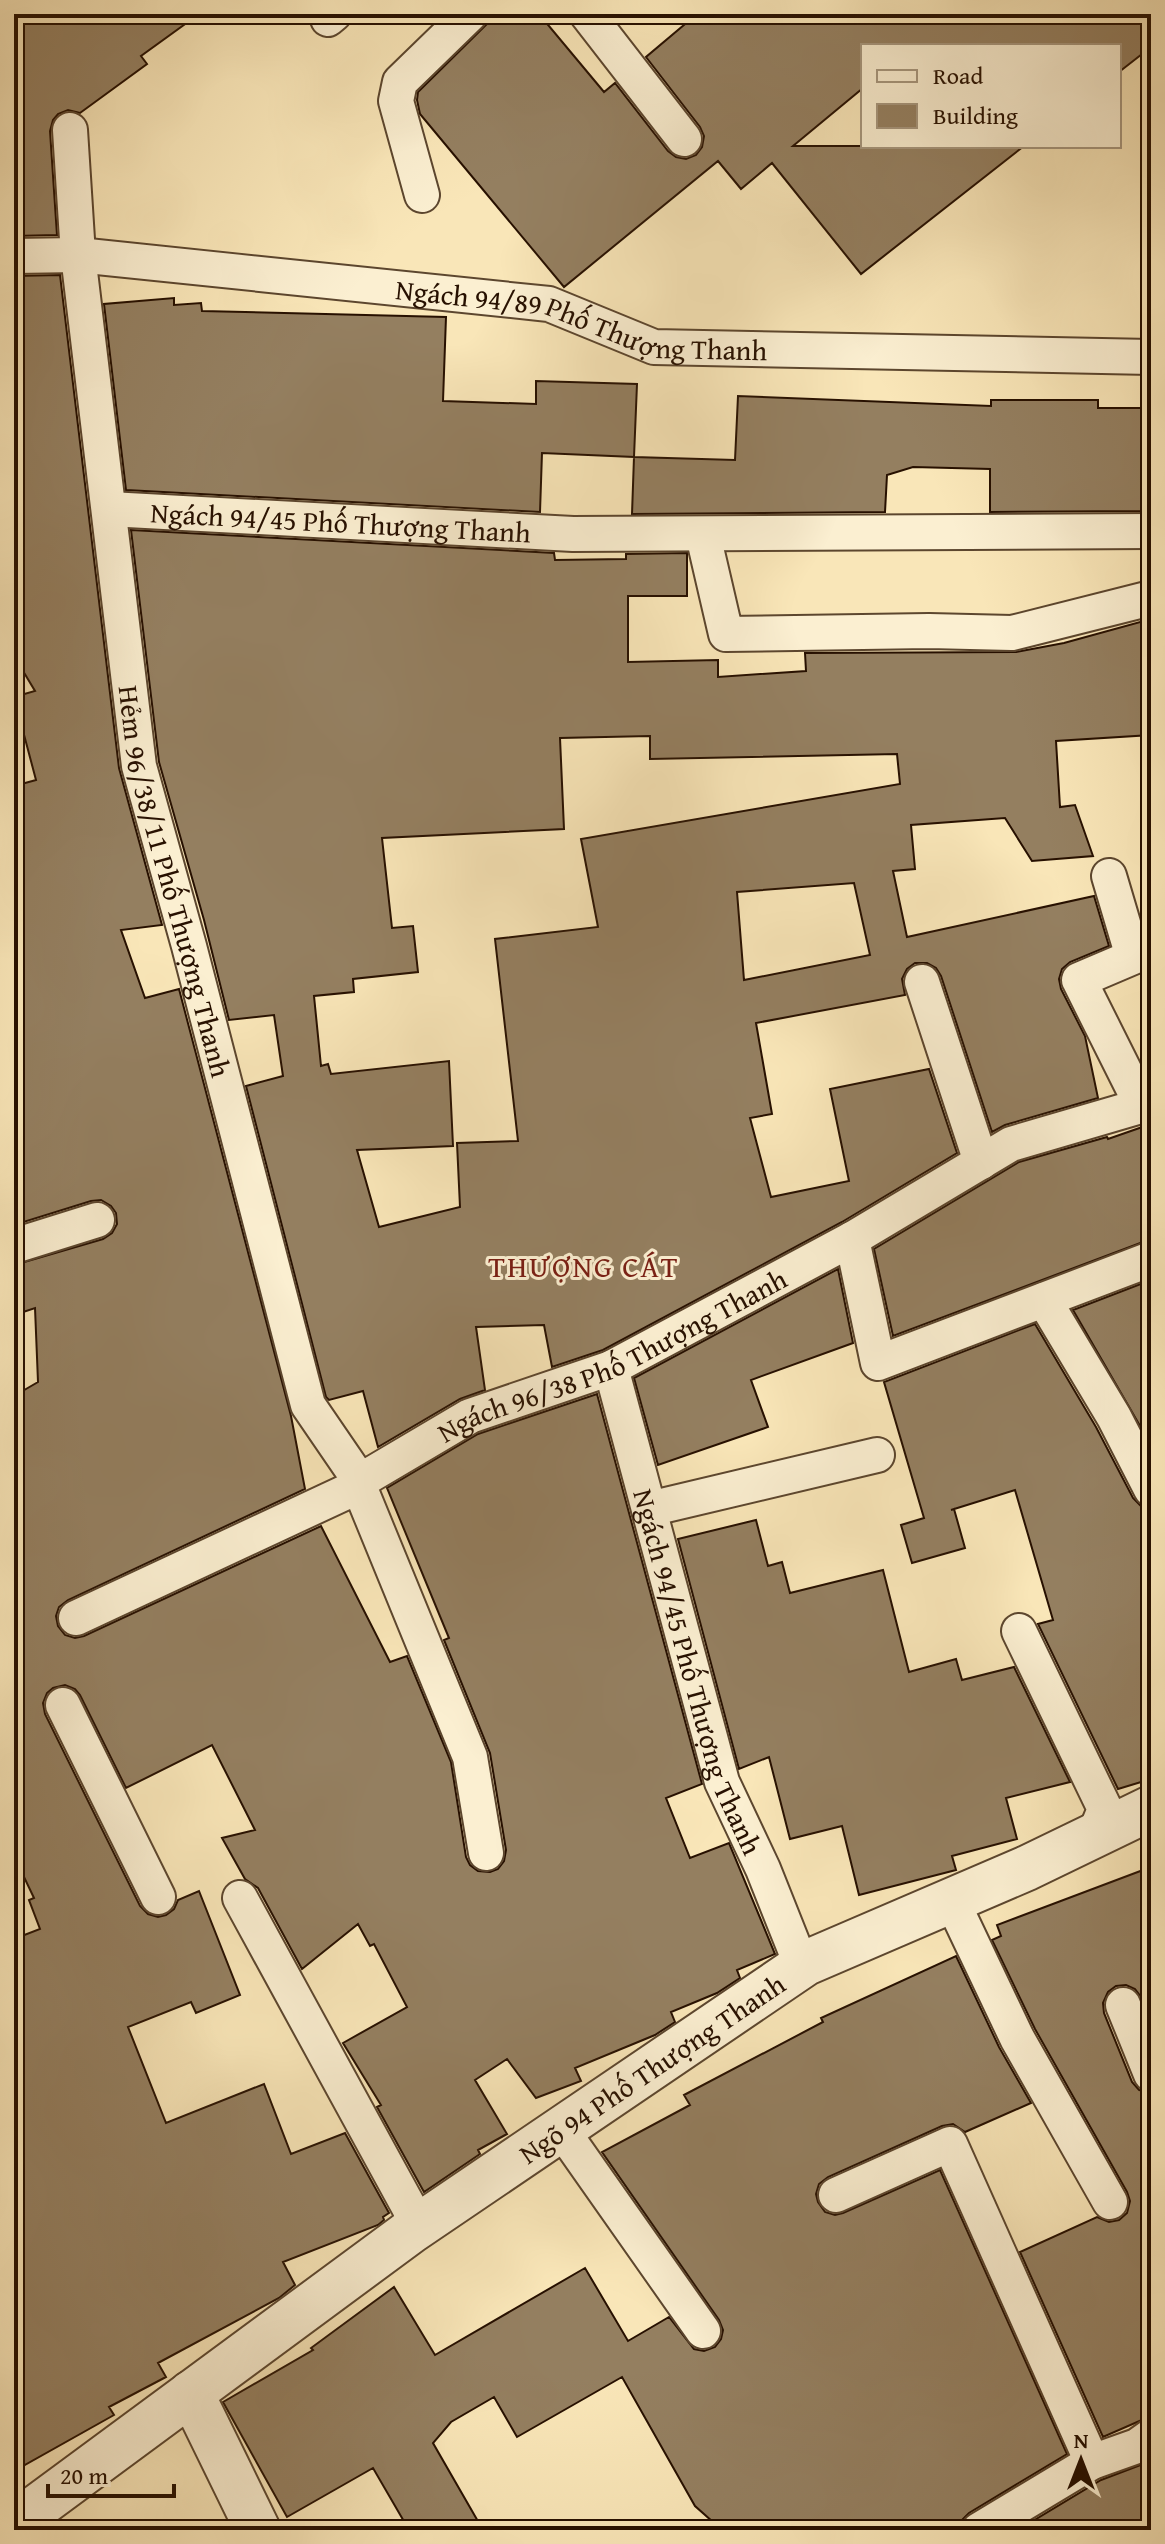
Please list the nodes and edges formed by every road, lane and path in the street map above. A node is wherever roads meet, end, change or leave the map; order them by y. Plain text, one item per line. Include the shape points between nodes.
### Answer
1 (470, 14) edge
2 (587, 14) edge
3 (70, 130) dead end
4 (684, 139) dead end
5 (422, 195) dead end
6 (78, 255) junction
7 (14, 256) edge
8 (1151, 357) edge
9 (109, 509) junction
10 (1151, 531) edge
11 (703, 535) junction
12 (1151, 598) edge
13 (1109, 876) dead end
14 (922, 982) dead end
15 (1146, 1105) edge
16 (981, 1162) junction
17 (97, 1220) dead end
18 (852, 1239) junction
19 (14, 1246) edge
20 (1151, 1259) edge
21 (1044, 1300) junction
22 (611, 1368) junction
23 (877, 1455) dead end
24 (360, 1483) junction
25 (1151, 1489) edge
26 (649, 1509) junction
27 (76, 1618) dead end
28 (1019, 1631) dead end
29 (63, 1705) dead end
30 (1151, 1808) edge
31 (1094, 1836) junction
32 (486, 1853) dead end
33 (158, 1897) dead end
34 (240, 1898) dead end
35 (951, 1899) junction
36 (806, 1963) junction
37 (1123, 2005) dead end
38 (1151, 2074) edge
39 (561, 2129) junction
40 (836, 2195) dead end
41 (1110, 2202) dead end
42 (411, 2231) junction
43 (703, 2331) dead end
44 (191, 2393) junction
45 (1151, 2436) edge
46 (1092, 2462) junction
47 (14, 2524) edge
48 (258, 2530) edge
49 (979, 2530) edge

1 - 5 street via 400,82 396,101
2 - 4 street
3 - 6 street, Hẻm 96/38/11 Phố Thượng Thanh
6 - 7 street, Ngách 94/89 Phố Thượng Thanh
6 - 8 street, Ngách 94/89 Phố Thượng Thanh via 549,304 654,347
6 - 9 street, Hẻm 96/38/11 Phố Thượng Thanh
9 - 11 street, Ngách 94/45 Phố Thượng Thanh via 573,534
9 - 24 street, Hẻm 96/38/11 Phố Thượng Thanh via 139,766 308,1405
10 - 11 street, Ngách 94/45 Phố Thượng Thanh
11 - 12 street via 726,634 1012,633
13 - 15 street via 1133,957 1079,980
14 - 16 street
15 - 16 street, Ngách 96/38 Phố Thượng Thanh via 1011,1144
16 - 18 street, Ngách 96/38 Phố Thượng Thanh
17 - 19 street
18 - 21 street via 878,1363
18 - 22 street, Ngách 96/38 Phố Thượng Thanh
20 - 21 street
21 - 25 street
22 - 24 street, Ngách 96/38 Phố Thượng Thanh via 470,1416
22 - 26 street, Ngách 94/45 Phố Thượng Thanh
23 - 26 street
24 - 27 street, Ngách 96/38 Phố Thượng Thanh
24 - 32 street, Hẻm 96/38/11 Phố Thượng Thanh via 470,1757
26 - 36 street, Ngách 94/45 Phố Thượng Thanh via 722,1782 798,1957
28 - 31 street via 1105,1809
29 - 33 street
30 - 31 street, Ngõ 94 Phố Thượng Thanh
31 - 35 street, Ngõ 94 Phố Thượng Thanh
34 - 42 street via 411,2211
35 - 36 street, Ngõ 94 Phố Thượng Thanh
35 - 41 street via 1017,2038
36 - 39 street, Ngõ 94 Phố Thượng Thanh
37 - 38 street
39 - 42 street, Ngõ 94 Phố Thượng Thanh
39 - 43 street
40 - 46 street via 950,2144
42 - 44 street, Ngõ 94 Phố Thượng Thanh
44 - 47 street, Ngõ 94 Phố Thượng Thanh
44 - 48 street
45 - 46 street
46 - 49 street

